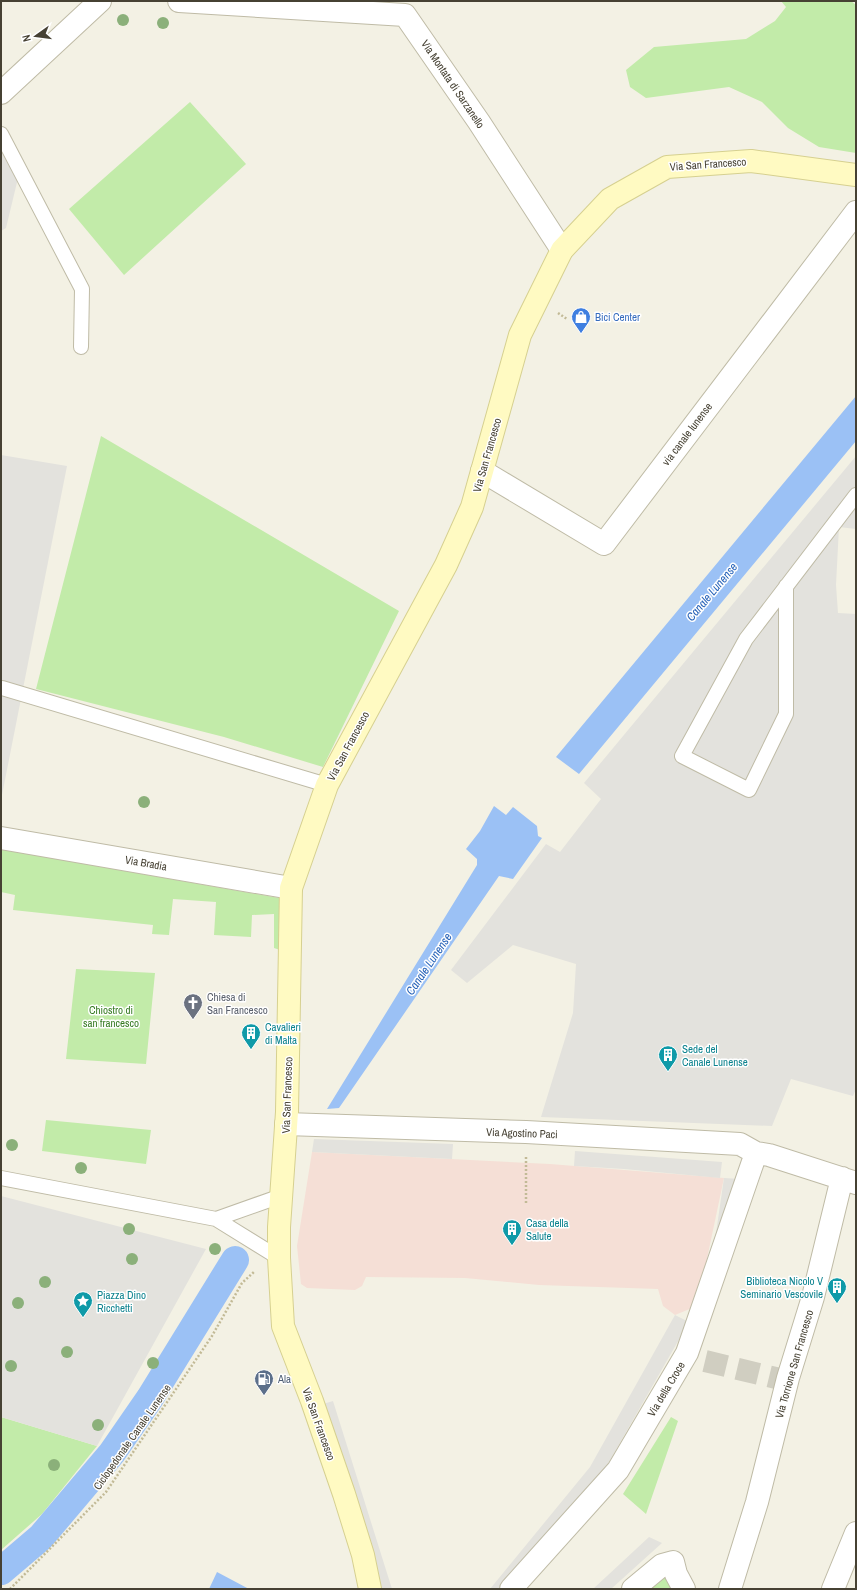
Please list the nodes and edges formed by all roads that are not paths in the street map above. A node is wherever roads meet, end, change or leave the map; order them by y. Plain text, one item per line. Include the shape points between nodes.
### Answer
1 (100, 1) edge
2 (179, 1) edge
3 (1, 93) edge
4 (1, 134) edge
5 (856, 175) edge
6 (856, 212) edge
7 (562, 250) junction
8 (80, 347) dead end
9 (482, 471) junction
10 (856, 495) edge
11 (786, 586) junction
12 (2, 688) dead end
13 (327, 785) junction
14 (1, 838) edge
15 (291, 888) junction
16 (286, 1124) junction
17 (756, 1153) junction
18 (1, 1178) edge
19 (849, 1181) edge
20 (281, 1196) junction
21 (216, 1219) junction
22 (279, 1258) junction
23 (856, 1533) edge
24 (370, 1589) edge
25 (511, 1589) edge
26 (633, 1589) edge
27 (684, 1589) edge
28 (730, 1589) edge
29 (833, 1589) edge

1 - 3 street
2 - 7 street, Via Montata di Sarzanello via 405,15 466,102
4 - 8 lane via 82,289
5 - 7 street, Via San Francesco via 751,161 667,167 610,199
6 - 9 street, via canale lunense via 604,544
7 - 9 street, Via San Francesco via 520,335
9 - 13 street, Via San Francesco via 472,507 446,565
10 - 11 lane
11 - 11 lane via 746,639 682,756 749,790 786,714
12 - 13 lane
13 - 15 street, Via San Francesco
14 - 15 street, Via Bradia
15 - 16 street, Via San Francesco
16 - 17 street, Via Agostino Paci via 526,1132 740,1144
16 - 20 street, Via San Francesco
17 - 19 street, Via Torrione San Francesco
17 - 25 street, Via della Croce via 687,1354 618,1470
18 - 21 lane
19 - 28 street, Via Torrione San Francesco via 788,1378 757,1502
20 - 21 lane
20 - 22 street, Via San Francesco
21 - 22 lane
22 - 24 street, Via San Francesco via 283,1326 344,1494 363,1555
23 - 29 street
26 - 27 street via 662,1565 673,1562

